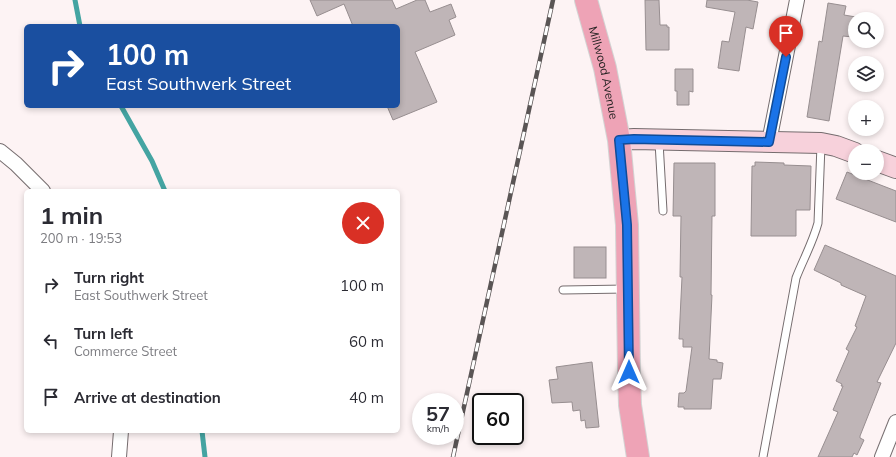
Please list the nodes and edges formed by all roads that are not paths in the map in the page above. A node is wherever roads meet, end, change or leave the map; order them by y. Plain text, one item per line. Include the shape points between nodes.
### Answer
1 (586, 0) edge
2 (797, 0) edge
3 (659, 139) junction
4 (619, 140) junction
5 (769, 142) junction
6 (822, 143) junction
7 (848, 150) edge
8 (0, 151) edge
9 (884, 164) edge
10 (896, 168) edge
11 (40, 189) edge
12 (663, 211) dead end
13 (628, 289) junction
14 (563, 290) dead end
15 (896, 422) edge
16 (121, 433) edge
17 (119, 457) edge
18 (638, 457) edge
19 (763, 457) edge
20 (882, 457) edge

1 - 4 main road, Millwood Avenue via 605,68
2 - 5 street
3 - 4 street
3 - 5 street
3 - 12 lane
4 - 13 main road, Millwood Avenue via 627,225
5 - 6 street
6 - 7 street
6 - 19 lane via 818,223 796,278
8 - 11 street
9 - 10 street
13 - 14 lane
13 - 18 main road, Millwood Avenue via 630,405
15 - 20 street
16 - 17 street

